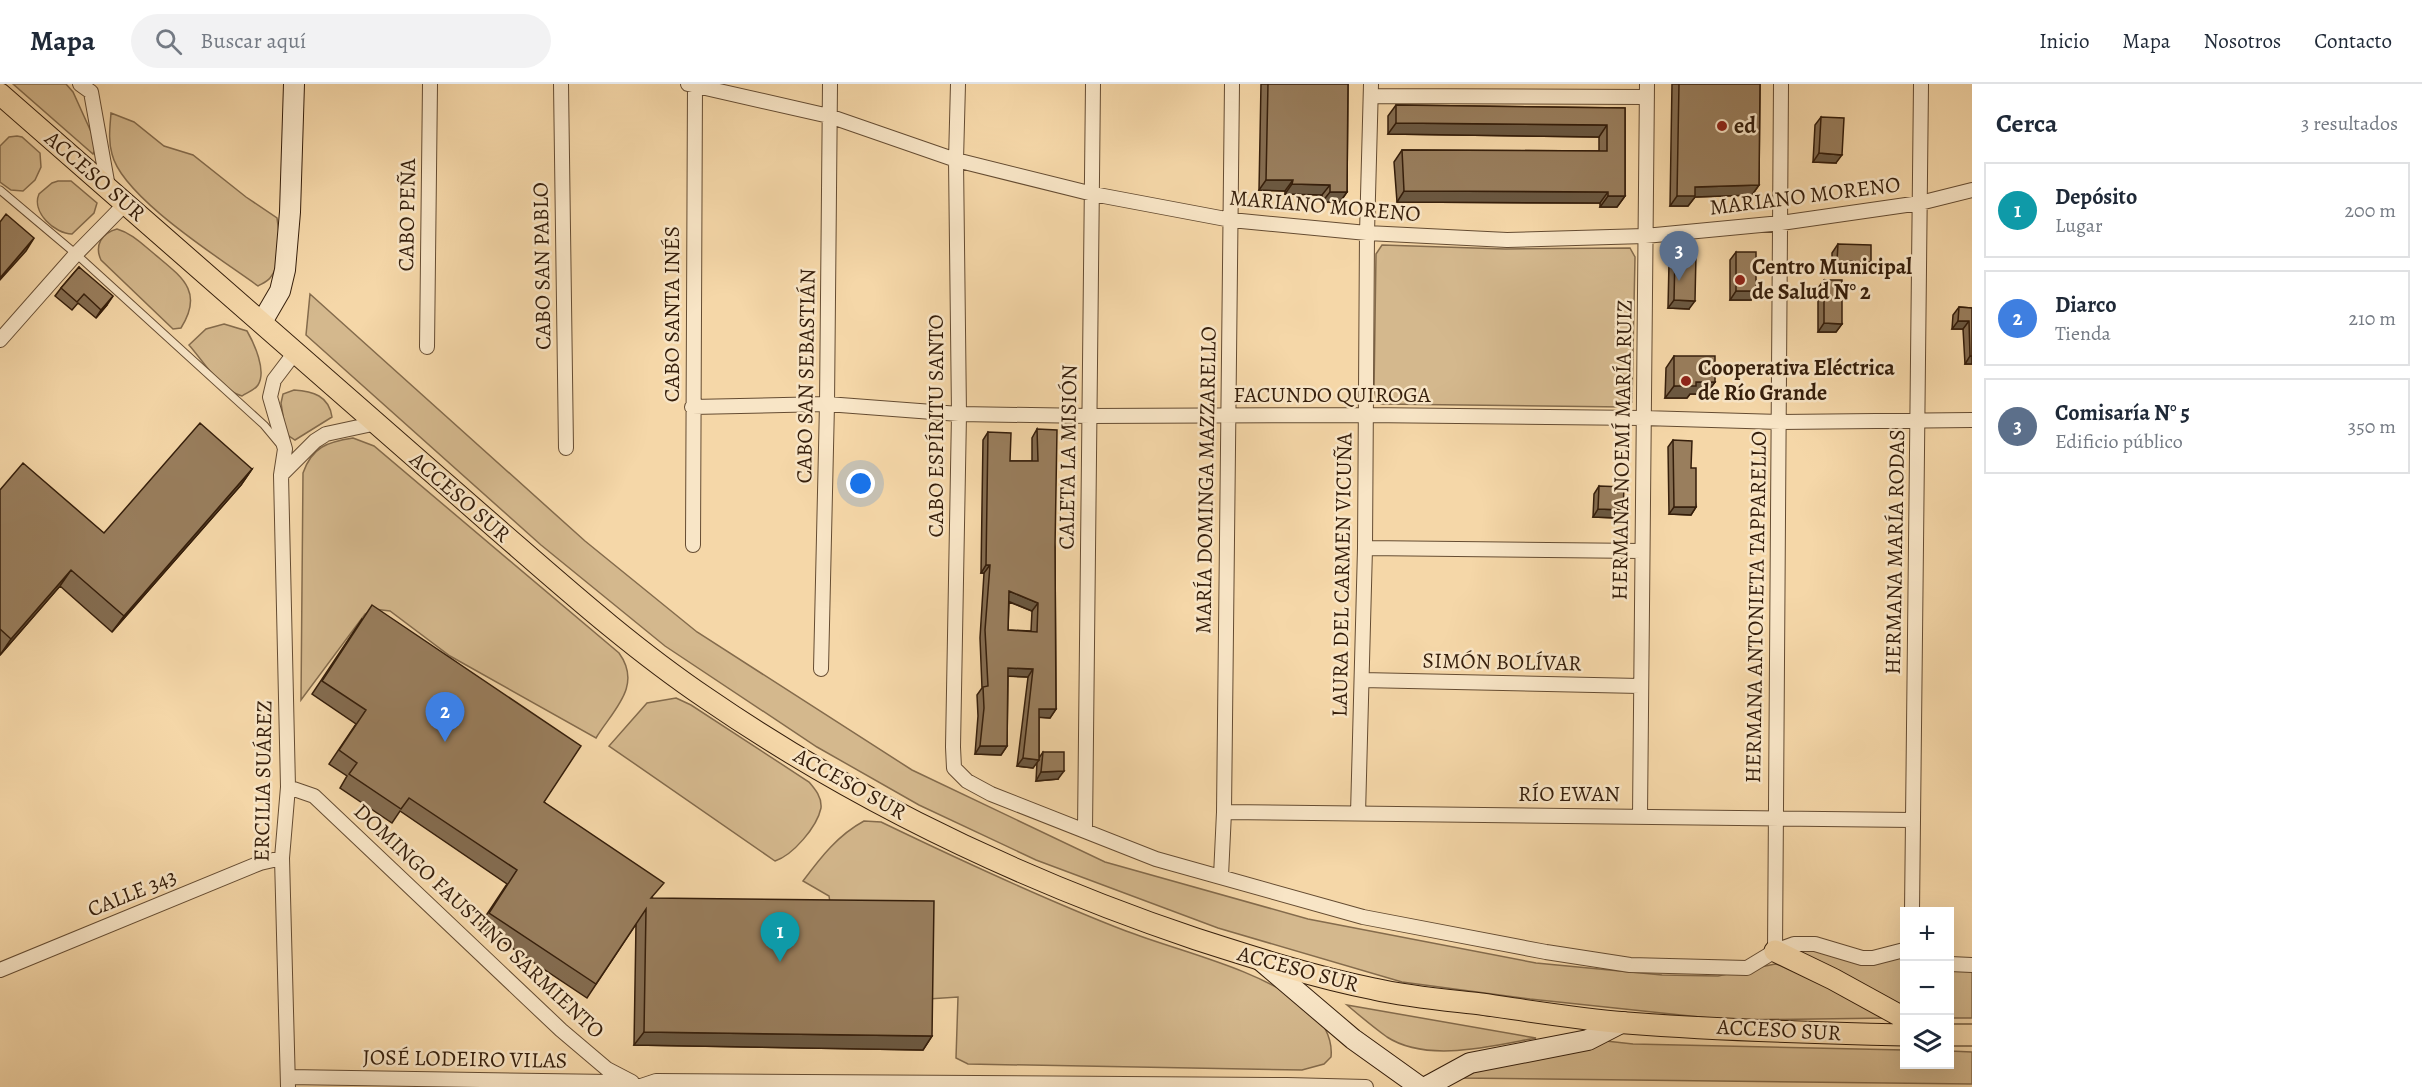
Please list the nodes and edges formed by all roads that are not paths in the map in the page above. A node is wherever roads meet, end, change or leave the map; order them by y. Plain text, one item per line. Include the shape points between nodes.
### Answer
1 (80, 84) edge
2 (294, 84) edge
3 (430, 84) edge
4 (561, 84) edge
5 (693, 84) edge
6 (830, 84) edge
7 (958, 84) edge
8 (1093, 84) edge
9 (1232, 84) edge
10 (1781, 84) edge
11 (1921, 84) edge
12 (1371, 90) edge
13 (1647, 90) edge
14 (0, 94) edge
15 (829, 116) junction
16 (956, 160) junction
17 (108, 187) junction
18 (0, 190) edge
19 (1972, 190) edge
20 (1093, 195) junction
21 (126, 203) junction
22 (1920, 203) junction
23 (1231, 220) junction
24 (1781, 223) junction
25 (1367, 233) junction
26 (1645, 236) junction
27 (76, 254) junction
28 (262, 322) junction
29 (0, 340) edge
30 (427, 347) dead end
31 (296, 351) junction
32 (827, 404) junction
33 (692, 407) junction
34 (959, 414) junction
35 (1366, 415) junction
36 (1090, 416) junction
37 (1227, 416) junction
38 (1642, 418) junction
39 (1917, 420) junction
40 (1972, 420) edge
41 (1780, 422) junction
42 (376, 423) junction
43 (566, 448) dead end
44 (285, 449) junction
45 (281, 475) junction
46 (693, 545) dead end
47 (1365, 548) junction
48 (1642, 551) junction
49 (821, 669) dead end
50 (1362, 680) junction
51 (1640, 686) junction
52 (288, 787) junction
53 (1224, 812) junction
54 (1358, 814) junction
55 (1640, 816) junction
56 (1775, 818) junction
57 (1913, 820) junction
58 (1085, 830) junction
59 (282, 858) junction
60 (1221, 876) junction
61 (1912, 907) edge
62 (1775, 951) junction
63 (1900, 951) edge
64 (1259, 959) junction
65 (1954, 964) edge
66 (1972, 965) edge
67 (0, 970) edge
68 (1900, 1015) edge
69 (1623, 1022) junction
70 (1900, 1035) edge
71 (1954, 1035) edge
72 (1972, 1035) edge
73 (288, 1082) edge
74 (1287, 1086) edge
75 (641, 1087) edge
76 (1366, 1087) edge
77 (1420, 1087) edge
78 (1426, 1087) edge

1 - 17 street via 91,92
2 - 28 street via 285,270 280,291
3 - 30 street, CABO PEÑA
4 - 43 street, CABO SAN PABLO
5 - 15 street, MARIANO MORENO
5 - 33 street, CABO SANTA INÉS
6 - 15 street, CABO SAN SEBASTIÁN
7 - 16 street, CABO ESPÍRITU SANTO
8 - 20 street, CALETA LA MISIÓN
9 - 23 street, MARÍA DOMINGA MAZZARELLO
10 - 24 street, HERMANA ANTONIETA TAPPARELLO
11 - 22 street, HERMANA MARÍA RODAS
12 - 13 street
12 - 25 street, LAURA DEL CARMEN VICUÑA
13 - 26 street, HERMANA NOEMÍ MARÍA RUIZ
14 - 17 main road, ACCESO SUR
15 - 16 street, MARIANO MORENO
15 - 32 street, CABO SAN SEBASTIÁN
16 - 20 street, MARIANO MORENO
16 - 34 street, CABO ESPÍRITU SANTO
17 - 21 main road, ACCESO SUR
18 - 27 lane
19 - 22 street, MARIANO MORENO
20 - 23 street, MARIANO MORENO
20 - 36 street, CALETA LA MISIÓN
21 - 27 street
21 - 28 main road, ACCESO SUR
22 - 24 street, MARIANO MORENO
22 - 39 street, HERMANA MARÍA RODAS
23 - 25 street, MARIANO MORENO
23 - 37 street, MARÍA DOMINGA MAZZARELLO
24 - 26 street, MARIANO MORENO
24 - 41 street, HERMANA ANTONIETA TAPPARELLO
25 - 26 street, MARIANO MORENO via 1507,240
25 - 35 street, LAURA DEL CARMEN VICUÑA
26 - 38 street, HERMANA NOEMÍ MARÍA RUIZ
27 - 29 street
27 - 44 lane via 264,425
28 - 31 main road, ACCESO SUR
31 - 42 main road, ACCESO SUR
31 - 44 street, ERCILIA SUÁREZ via 274,380 270,397
32 - 33 street, FACUNDO QUIROGA
32 - 34 street, FACUNDO QUIROGA
32 - 49 street, CABO SAN SEBASTIÁN
33 - 46 street, CABO SANTA INÉS
34 - 36 street, FACUNDO QUIROGA
34 - 58 street, CABO ESPÍRITU SANTO via 954,768 967,781 991,794
35 - 37 street, FACUNDO QUIROGA
35 - 38 street, FACUNDO QUIROGA
35 - 47 street, LAURA DEL CARMEN VICUÑA
36 - 37 street, FACUNDO QUIROGA
36 - 58 street, CALETA LA MISIÓN
37 - 53 street, MARÍA DOMINGA MAZZARELLO
38 - 41 street, FACUNDO QUIROGA
38 - 48 street, HERMANA NOEMÍ MARÍA RUIZ
39 - 40 street, FACUNDO QUIROGA
39 - 41 street, FACUNDO QUIROGA
39 - 57 street, HERMANA MARÍA RODAS
41 - 56 street, HERMANA ANTONIETA TAPPARELLO
42 - 45 street via 326,434
42 - 64 main road, ACCESO SUR via 575,597 705,698 766,737 867,796 1006,865 1138,919
44 - 45 street, ERCILIA SUÁREZ
45 - 52 street, ERCILIA SUÁREZ
47 - 48 street
47 - 50 street, LAURA DEL CARMEN VICUÑA
48 - 51 street, HERMANA NOEMÍ MARÍA RUIZ
50 - 51 street, SIMÓN BOLÍVAR
50 - 54 street, LAURA DEL CARMEN VICUÑA
51 - 55 street, HERMANA NOEMÍ MARÍA RUIZ
52 - 59 street, ERCILIA SUÁREZ
52 - 75 street, DOMINGO FAUSTINO SARMIENTO via 314,796 561,1030 607,1069
53 - 54 street, RÍO EWAN
53 - 60 street, MARÍA DOMINGA MAZZARELLO
54 - 55 street, RÍO EWAN
55 - 56 street, RÍO EWAN
56 - 57 street, RÍO EWAN
56 - 62 street, HERMANA ANTONIETA TAPPARELLO
57 - 61 street, HERMANA MARÍA RODAS
58 - 60 street via 1156,859
59 - 67 street, CALLE 343 via 260,863
59 - 73 street, ERCILIA SUÁREZ
60 - 62 street via 1363,917 1630,964 1747,968
62 - 63 street via 1815,944 1862,958
62 - 68 main road
64 - 69 main road, ACCESO SUR via 1376,990
64 - 77 street via 1353,1039
65 - 66 street
69 - 70 main road, ACCESO SUR
69 - 78 street via 1588,1040 1470,1063
71 - 72 main road
73 - 75 street, JOSÉ LODEIRO VILAS via 610,1082
74 - 75 street, JOSÉ LODEIRO VILAS via 656,1081
74 - 76 street, JOSÉ LODEIRO VILAS

